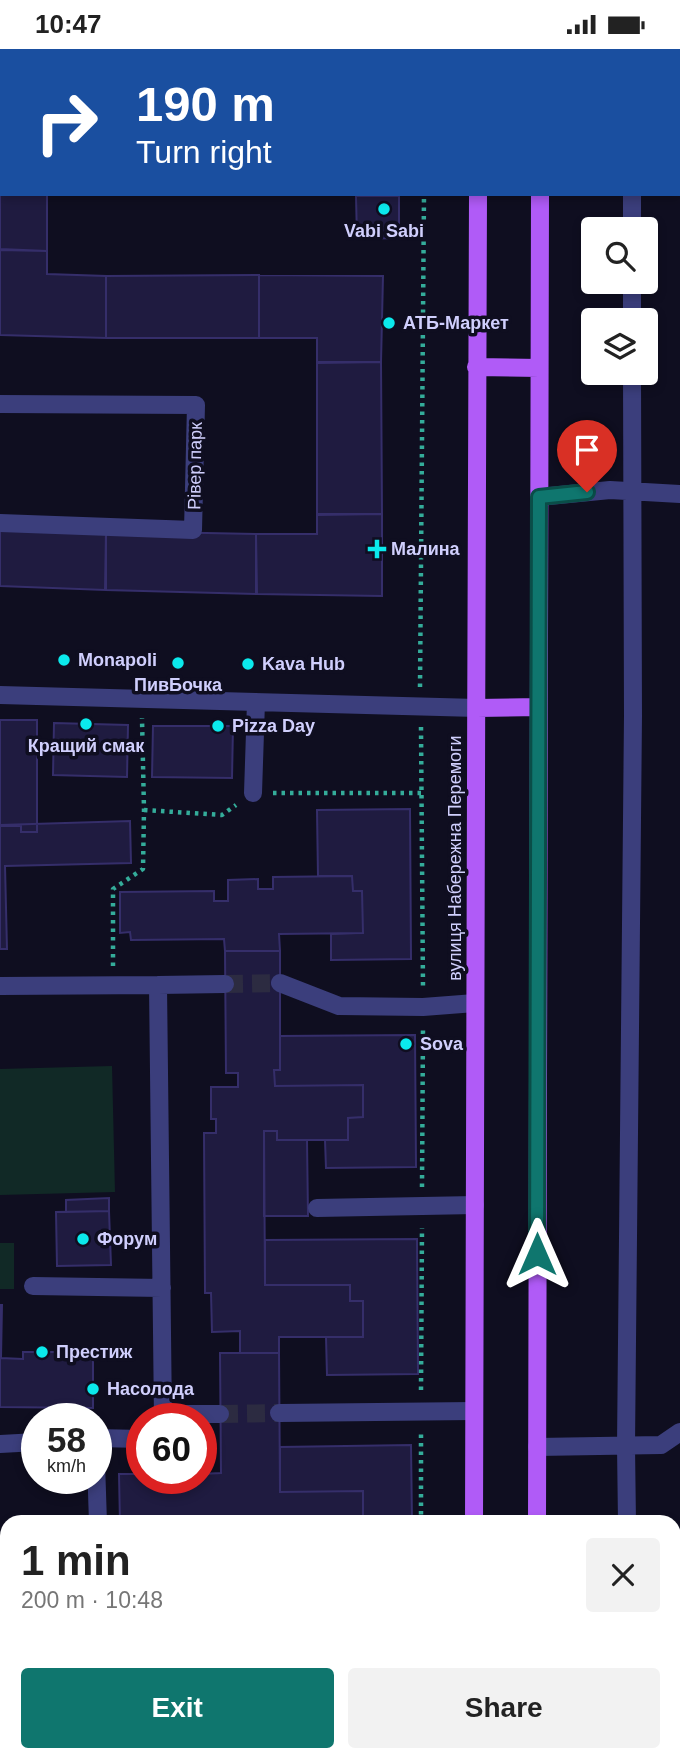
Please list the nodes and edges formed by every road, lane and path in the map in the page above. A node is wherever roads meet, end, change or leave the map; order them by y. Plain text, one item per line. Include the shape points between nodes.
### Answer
1 (424, 196) edge
2 (475, 196) edge
3 (540, 196) edge
4 (632, 196) edge
5 (632, 217) edge
6 (476, 367) junction
7 (539, 367) junction
8 (632, 385) edge
9 (0, 404) edge
10 (631, 492) junction
11 (680, 493) edge
12 (539, 497) junction
13 (0, 523) edge
14 (0, 695) edge
15 (141, 700) junction
16 (256, 702) junction
17 (420, 707) junction
18 (538, 707) junction
19 (477, 708) junction
20 (253, 793) junction
21 (422, 793) junction
22 (144, 810) junction
23 (280, 983) tunnel mouth
24 (225, 984) tunnel mouth
25 (158, 985) junction
26 (0, 986) edge
27 (114, 986) junction
28 (475, 1003) junction
29 (423, 1007) junction
30 (475, 1205) junction
31 (422, 1206) junction
32 (317, 1208) dead end
33 (33, 1286) dead end
34 (162, 1288) junction
35 (163, 1403) edge
36 (421, 1411) junction
37 (474, 1411) junction
38 (279, 1413) tunnel mouth
39 (217, 1414) edge
40 (220, 1414) tunnel mouth
41 (680, 1432) edge
42 (21, 1443) edge
43 (0, 1444) edge
44 (626, 1446) junction
45 (537, 1447) junction
46 (97, 1494) edge
47 (98, 1515) edge
48 (421, 1515) edge
49 (474, 1515) edge
50 (537, 1515) edge
51 (627, 1515) edge

1 - 17 path
2 - 6 main road, вулиця Набережна Перемоги
3 - 7 main road
4 - 5 street
6 - 7 main road
6 - 19 main road, вулиця Набережна Перемоги
7 - 12 main road
8 - 10 street
9 - 13 street, Рівер парк via 196,405 193,530
10 - 11 street
10 - 12 street
10 - 44 street
12 - 18 main road
14 - 15 street
15 - 16 street
15 - 22 path
16 - 17 street
16 - 20 street
17 - 19 street
17 - 21 path
18 - 19 main road
18 - 45 main road
19 - 28 main road, вулиця Набережна Перемоги
20 - 21 path
20 - 22 path via 222,815
21 - 29 path
22 - 27 path via 143,869 113,889
23 - 29 street via 338,1006
24 - 25 street
25 - 27 street
25 - 34 street
26 - 27 street
28 - 29 street
28 - 30 main road, вулиця Набережна Перемоги
29 - 31 path
30 - 31 street
30 - 37 main road, вулиця Набережна Перемоги
31 - 32 street
31 - 36 path
33 - 34 street
34 - 35 street
36 - 37 street
36 - 38 street
36 - 48 path
37 - 49 main road, вулиця Набережна Перемоги
39 - 40 street
41 - 44 street via 661,1445
42 - 43 street
44 - 45 street
44 - 51 street
45 - 50 main road
46 - 47 street

